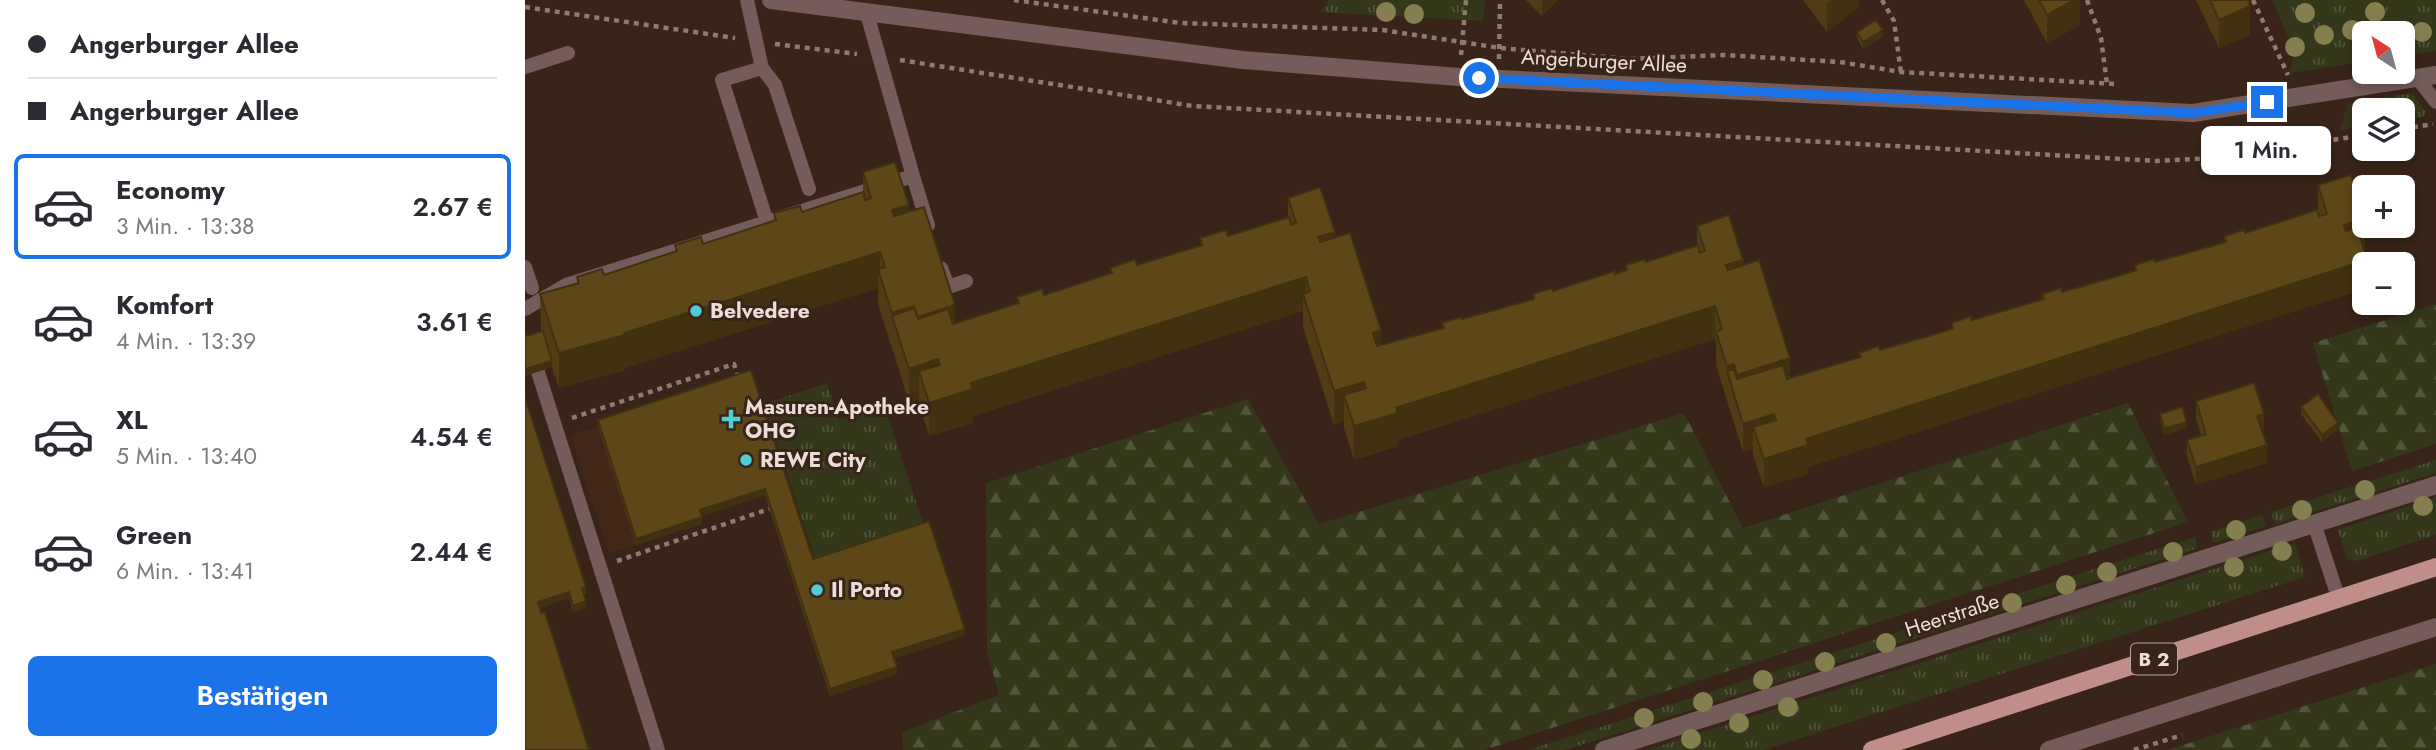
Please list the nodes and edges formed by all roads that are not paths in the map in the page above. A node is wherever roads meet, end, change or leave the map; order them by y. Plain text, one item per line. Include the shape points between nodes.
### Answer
1 (747, 0) edge
2 (771, 0) edge
3 (867, 14) junction
4 (568, 53) dead end
5 (525, 67) edge
6 (762, 68) junction
7 (2427, 77) edge
8 (2436, 102) edge
9 (913, 176) junction
10 (809, 189) dead end
11 (767, 222) junction
12 (525, 267) edge
13 (966, 281) dead end
14 (532, 288) dead end
15 (525, 309) edge
16 (538, 372) edge
17 (2436, 485) edge
18 (2314, 523) junction
19 (2436, 567) edge
20 (2339, 600) junction
21 (2436, 627) edge
22 (658, 750) edge
23 (1604, 750) edge
24 (1872, 750) edge
25 (2049, 750) edge

1 - 6 lane
2 - 3 street, Angerburger Allee
3 - 7 street, Angerburger Allee via 1243,60 1459,77 2193,113
3 - 9 lane
4 - 5 lane
6 - 10 lane via 775,85
6 - 11 lane via 722,80
7 - 8 lane
9 - 11 lane
9 - 13 lane via 947,284
11 - 15 lane via 566,285
12 - 14 lane
16 - 22 lane
17 - 18 street, Heerstraße
18 - 20 lane
18 - 23 street, Heerstraße
19 - 20 main road, B 2
20 - 24 main road, B 2
21 - 25 street

